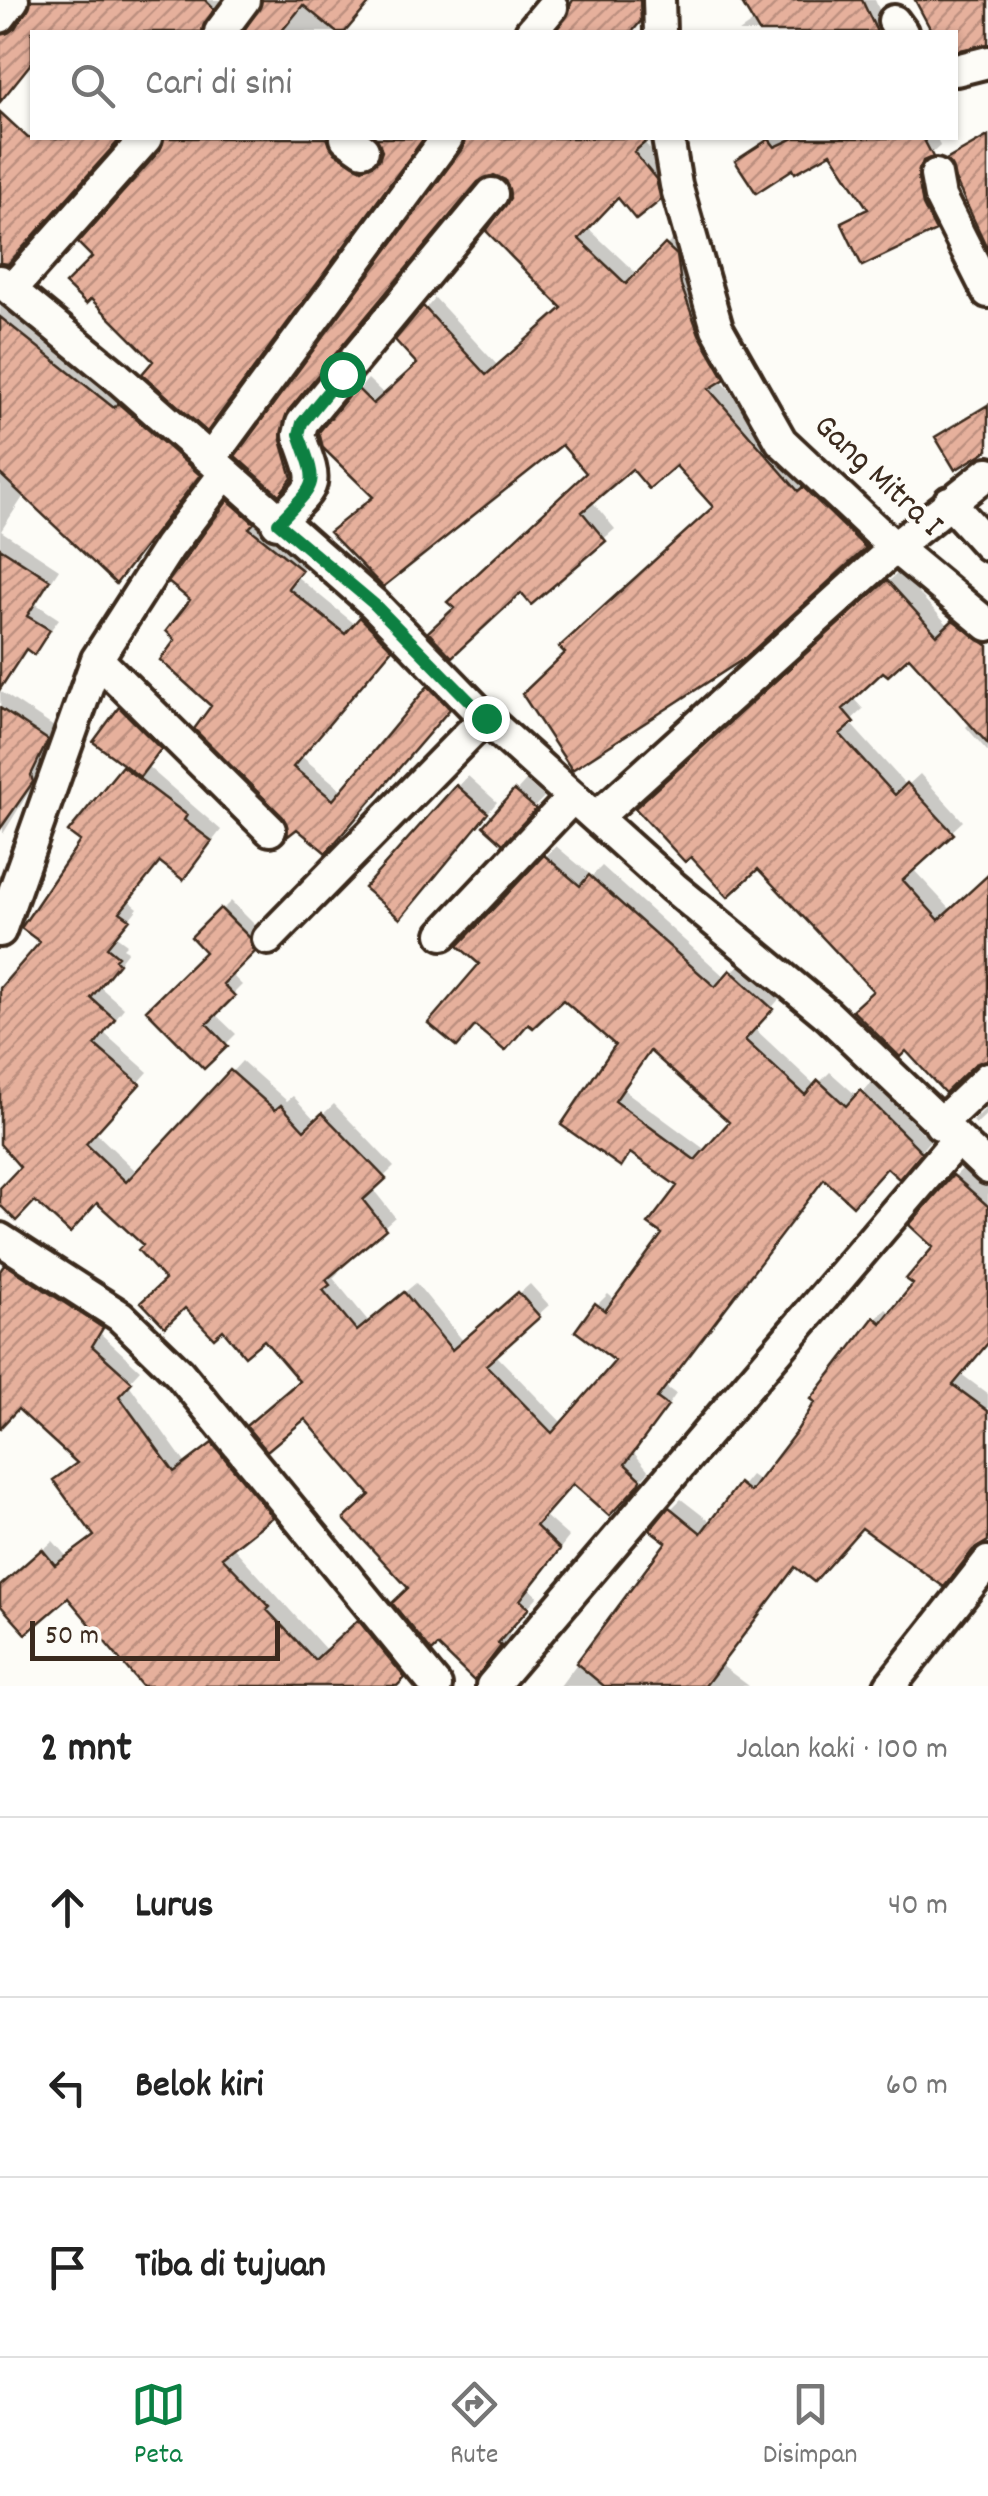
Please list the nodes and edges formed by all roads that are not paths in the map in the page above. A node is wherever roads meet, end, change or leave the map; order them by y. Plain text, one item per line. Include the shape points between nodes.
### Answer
1 (13, 0) edge
2 (244, 0) edge
3 (659, 0) edge
4 (552, 7) dead end
5 (0, 17) edge
6 (222, 30) edge
7 (533, 30) edge
8 (660, 30) edge
9 (988, 62) edge
10 (958, 70) edge
11 (144, 140) edge
12 (445, 140) edge
13 (668, 140) edge
14 (936, 175) dead end
15 (492, 194) dead end
16 (6, 285) edge
17 (988, 292) edge
18 (218, 466) junction
19 (988, 474) edge
20 (945, 506) junction
21 (278, 523) junction
22 (988, 545) edge
23 (897, 546) junction
24 (988, 624) edge
25 (97, 660) junction
26 (486, 718) junction
27 (573, 797) junction
28 (597, 816) junction
29 (270, 830) dead end
30 (0, 932) edge
31 (443, 934) dead end
32 (268, 939) dead end
33 (988, 1078) edge
34 (948, 1132) junction
35 (988, 1168) edge
36 (0, 1239) edge
37 (988, 1562) edge
38 (436, 1686) edge
39 (492, 1686) edge
40 (890, 1686) edge

1 - 5 street
2 - 6 street
3 - 8 street
4 - 7 street
9 - 10 street
11 - 16 street
12 - 18 street
13 - 23 street, Gang Mitra I via 717,328 781,442
14 - 17 street via 940,197
15 - 21 street via 302,423 299,434 315,468 312,482
16 - 18 street
18 - 21 street
18 - 25 street
19 - 20 street
20 - 22 street
20 - 23 street
21 - 26 street via 374,604
23 - 24 street, Gang Mitra I
23 - 28 street
25 - 29 street
25 - 30 street
26 - 27 street
26 - 32 street
27 - 28 street
27 - 31 street
28 - 34 street via 828,1015
33 - 34 street
34 - 35 street
34 - 39 street
36 - 38 street via 120,1316 178,1373
37 - 40 street

